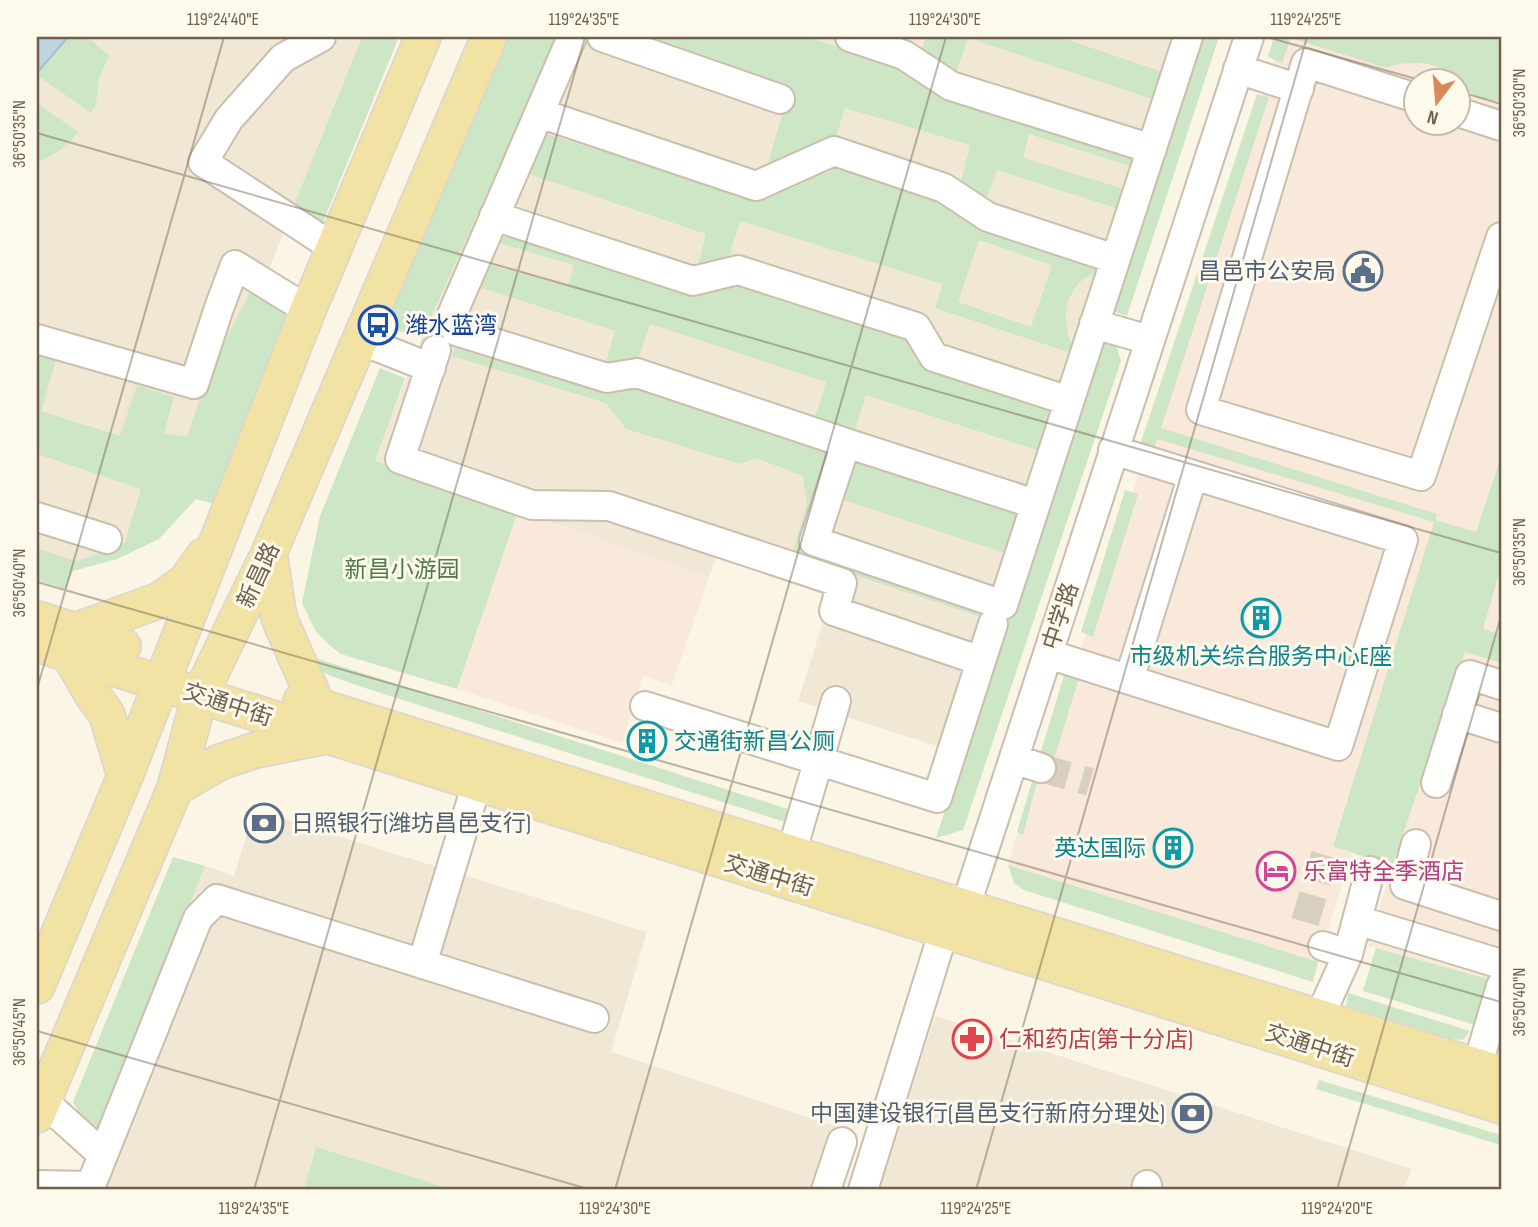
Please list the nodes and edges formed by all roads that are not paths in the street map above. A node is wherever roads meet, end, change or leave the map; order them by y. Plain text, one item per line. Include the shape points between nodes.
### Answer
1 (321, 37) edge
2 (422, 37) edge
3 (489, 37) edge
4 (572, 37) edge
5 (602, 37) edge
6 (850, 37) edge
7 (1188, 37) edge
8 (1249, 37) edge
9 (1238, 69) junction
10 (1299, 89) junction
11 (1402, 94) edge
12 (780, 99) dead end
13 (539, 113) junction
14 (1472, 117) edge
15 (1501, 126) edge
16 (1152, 149) junction
17 (494, 216) junction
18 (1501, 237) edge
19 (334, 248) junction
20 (1115, 259) junction
21 (308, 310) junction
22 (1094, 324) junction
23 (37, 340) edge
24 (360, 340) junction
25 (1149, 340) junction
26 (1069, 401) junction
27 (846, 443) junction
28 (1113, 450) junction
29 (1193, 475) junction
30 (1035, 504) junction
31 (37, 517) edge
32 (222, 530) junction
33 (107, 539) dead end
34 (269, 554) junction
35 (993, 624) dead end
36 (49, 640) edge
37 (1048, 654) junction
38 (981, 661) junction
39 (166, 672) junction
40 (1129, 680) junction
41 (205, 684) junction
42 (1501, 684) edge
43 (836, 701) dead end
44 (645, 706) dead end
45 (1457, 714) junction
46 (324, 721) junction
47 (1501, 728) edge
48 (1014, 759) junction
49 (819, 760) junction
50 (1041, 768) tunnel mouth
51 (125, 776) junction
52 (477, 783) junction
53 (1436, 783) dead end
54 (175, 788) junction
55 (1416, 844) dead end
56 (791, 854) junction
57 (1370, 871) dead end
58 (1501, 916) edge
59 (955, 919) junction
60 (1357, 920) junction
61 (422, 964) junction
62 (1501, 964) edge
63 (37, 986) edge
64 (1501, 986) edge
65 (1319, 1017) junction
66 (594, 1018) dead end
67 (1489, 1070) edge
68 (1501, 1106) edge
69 (40, 1108) edge
70 (842, 1142) dead end
71 (103, 1155) junction
72 (37, 1185) edge
73 (90, 1188) edge
74 (826, 1190) edge
75 (863, 1190) edge

1 - 19 street via 282,58 229,119 203,162
2 - 19 main road, 新昌路
3 - 24 main road, 新昌路
4 - 13 street
5 - 12 street
6 - 16 street via 904,55 951,86
7 - 16 street
8 - 9 street, 中学路
9 - 10 street
9 - 25 street, 中学路
10 - 11 street via 1306,63
10 - 18 street via 1201,410 1421,476
13 - 17 street
13 - 20 street via 756,186 834,151 944,188 988,217
14 - 15 street
16 - 20 street
17 - 26 street via 693,281 738,270 916,327 934,357
17 - 27 street via 452,317 456,331 607,377 637,373
19 - 21 main road, 新昌路
20 - 22 street
21 - 23 street via 235,265 194,384
21 - 32 main road, 新昌路
22 - 25 street
22 - 26 street
24 - 34 main road, 新昌路
24 - 38 street via 433,359 400,458 532,505 609,506 842,583 834,611
25 - 28 street, 中学路
26 - 30 street
27 - 30 street
27 - 30 street via 814,541 1003,605
28 - 29 street
28 - 37 street, 中学路
29 - 40 street
29 - 40 street via 1402,540 1391,581 1338,746
31 - 33 street
32 - 36 main road via 187,581 160,600
32 - 39 main road, 新昌路
34 - 41 main road, 新昌路
34 - 46 main road via 279,618
35 - 38 street
36 - 39 main road, 交通中街
36 - 51 main road via 107,715
37 - 40 street
37 - 48 street, 中学路
38 - 49 street via 937,798
39 - 41 main road, 交通中街
39 - 51 main road, 新昌路
41 - 46 main road, 交通中街
41 - 54 main road, 新昌路
42 - 45 street via 1470,675
43 - 49 street
44 - 49 street
45 - 47 street
45 - 53 street
46 - 52 main road, 交通中街
46 - 54 main road via 220,762
46 - 56 main road, 交通中街
48 - 50 street
48 - 59 street, 中学路
49 - 56 street
51 - 63 main road, 新昌路
52 - 59 main road, 交通中街
52 - 61 street
54 - 69 main road, 新昌路
55 - 58 street via 1405,886
56 - 59 main road, 交通中街
57 - 60 street
59 - 65 main road, 交通中街
59 - 68 main road, 交通中街
59 - 75 street, 中学路
60 - 62 street
60 - 65 street via 1335,950
61 - 66 street
61 - 71 street via 217,899 198,918
64 - 67 street
65 - 67 main road, 交通中街
69 - 71 street
70 - 74 street
71 - 73 street
72 - 73 street

